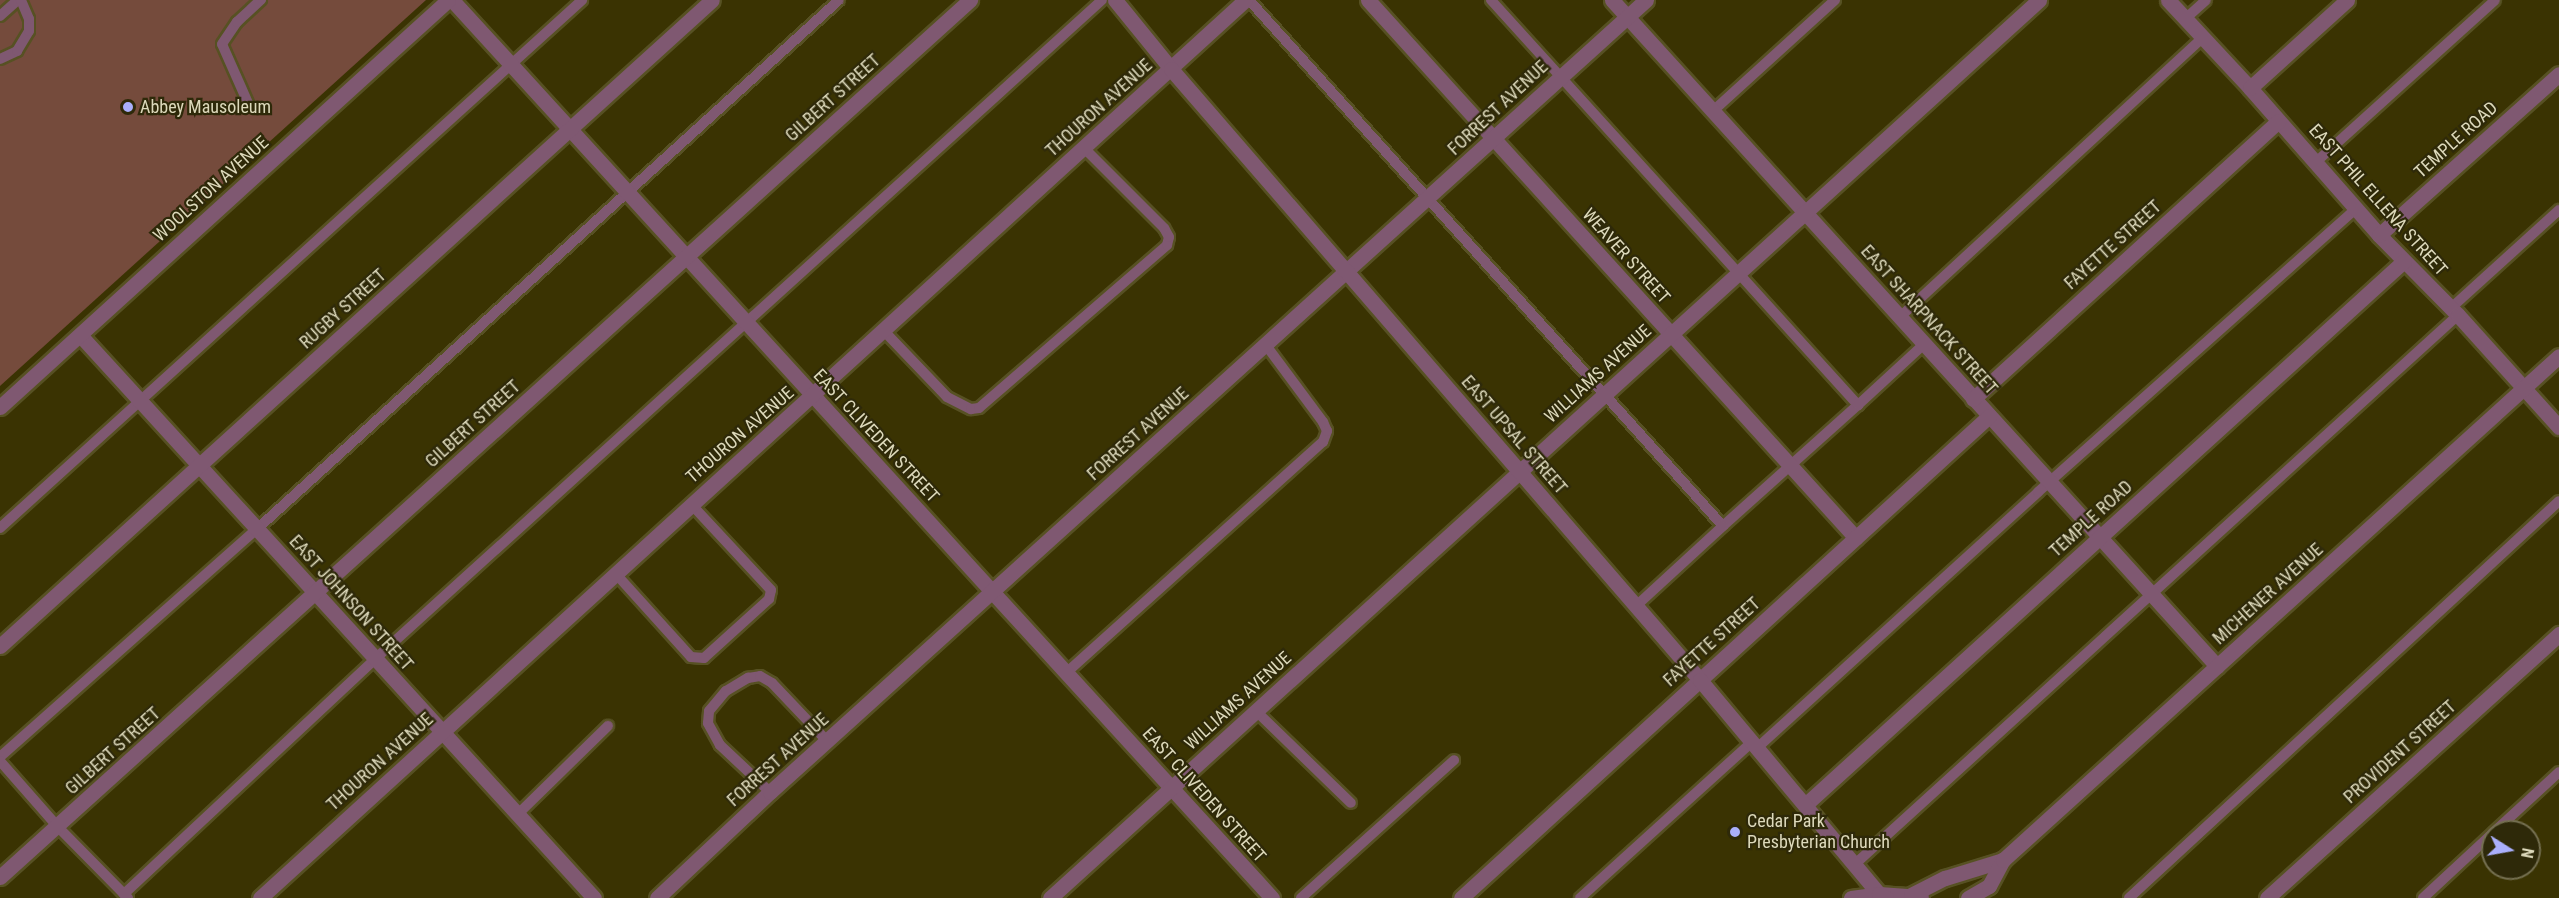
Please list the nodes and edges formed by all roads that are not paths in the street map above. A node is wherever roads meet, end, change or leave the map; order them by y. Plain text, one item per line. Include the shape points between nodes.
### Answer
1 (19, 0) edge
2 (261, 0) edge
3 (450, 0) edge
4 (582, 0) edge
5 (712, 0) edge
6 (839, 0) edge
7 (970, 0) edge
8 (1102, 0) edge
9 (1115, 0) edge
10 (1247, 0) edge
11 (1368, 0) edge
12 (1491, 0) edge
13 (1612, 0) edge
14 (1646, 0) edge
15 (1835, 0) edge
16 (2039, 0) edge
17 (2168, 0) edge
18 (2206, 0) edge
19 (2347, 0) edge
20 (2495, 0) edge
21 (0, 16) edge
22 (1628, 17) junction
23 (2185, 19) junction
24 (2202, 38) junction
25 (0, 59) edge
26 (510, 65) junction
27 (1171, 69) junction
28 (2559, 74) edge
29 (1561, 75) junction
30 (2250, 88) junction
31 (248, 103) dead end
32 (1713, 111) junction
33 (2279, 121) junction
34 (569, 129) junction
35 (1494, 139) junction
36 (1084, 148) junction
37 (2316, 162) junction
38 (628, 194) junction
39 (1428, 199) junction
40 (2356, 209) junction
41 (2559, 210) edge
42 (1805, 213) junction
43 (2379, 236) junction
44 (686, 257) junction
45 (2404, 261) junction
46 (1348, 272) junction
47 (1737, 274) junction
48 (2455, 312) junction
49 (1900, 317) junction
50 (745, 322) junction
51 (884, 331) junction
52 (1671, 334) junction
53 (80, 335) junction
54 (1265, 344) junction
55 (1924, 344) junction
56 (2559, 356) edge
57 (2524, 388) junction
58 (1603, 395) junction
59 (813, 396) junction
60 (1973, 399) junction
61 (140, 400) junction
62 (1858, 405) junction
63 (0, 407) edge
64 (1989, 416) junction
65 (2559, 426) edge
66 (199, 465) junction
67 (1791, 467) junction
68 (1520, 472) junction
69 (2049, 482) junction
70 (2559, 501) edge
71 (691, 504) junction
72 (1723, 526) junction
73 (0, 528) edge
74 (257, 529) junction
75 (2100, 537) junction
76 (1856, 538) junction
77 (616, 574) junction
78 (315, 593) junction
79 (994, 593) junction
80 (2151, 594) junction
81 (1636, 606) junction
82 (2559, 634) edge
83 (0, 646) edge
84 (375, 659) junction
85 (2217, 666) junction
86 (1066, 673) junction
87 (1700, 680) junction
88 (1256, 711) junction
89 (608, 726) dead end
90 (443, 732) junction
91 (827, 741) junction
92 (1755, 745) junction
93 (0, 759) edge
94 (1454, 760) dead end
95 (2559, 772) edge
96 (1172, 787) junction
97 (770, 792) junction
98 (1351, 803) dead end
99 (1805, 805) junction
100 (518, 814) junction
101 (2508, 820) edge
102 (58, 827) junction
103 (2481, 845) edge
104 (2003, 860) junction
105 (1854, 865) junction
106 (0, 877) edge
107 (126, 896) edge
108 (1979, 896) edge
109 (1882, 897) edge
110 (1917, 897) edge
111 (260, 898) edge
112 (594, 898) edge
113 (657, 898) edge
114 (1050, 898) edge
115 (1272, 898) edge
116 (1301, 898) edge
117 (1461, 898) edge
118 (1580, 898) edge
119 (1851, 898) edge
120 (2129, 898) edge
121 (2267, 898) edge
122 (2423, 898) edge

1 - 21 lane
1 - 25 lane via 29,19 29,31 17,51
2 - 31 lane via 237,22 222,44
3 - 26 street, EAST CLIVEDEN STREET
3 - 53 street, WOOLSTON AVENUE
4 - 26 lane
5 - 34 street, RUGBY STREET
6 - 38 lane
7 - 44 street, GILBERT STREET
8 - 50 lane
9 - 27 street, EAST UPSAL STREET
10 - 27 street, THOURON AVENUE
10 - 39 lane
11 - 35 street, WEAVER STREET
12 - 29 lane
13 - 22 street, EAST SHARPNACK STREET
14 - 22 street, FORREST AVENUE
15 - 32 lane
16 - 42 street, WILLIAMS AVENUE
17 - 23 street, EAST PHIL ELLENA STREET
18 - 23 lane
19 - 30 street
20 - 37 lane
22 - 29 street, FORREST AVENUE
22 - 32 street, EAST SHARPNACK STREET
23 - 24 street, EAST PHIL ELLENA STREET
24 - 30 street, EAST PHIL ELLENA STREET
24 - 49 lane
26 - 34 street, EAST CLIVEDEN STREET
26 - 61 lane
27 - 36 street, THOURON AVENUE
27 - 46 street, EAST UPSAL STREET
28 - 43 street, TEMPLE ROAD
29 - 35 street, FORREST AVENUE
29 - 47 lane
30 - 33 street, EAST PHIL ELLENA STREET
32 - 42 street, EAST SHARPNACK STREET
33 - 37 street, EAST PHIL ELLENA STREET
33 - 60 street, FAYETTE STREET
34 - 38 street, EAST CLIVEDEN STREET
34 - 66 street, RUGBY STREET
35 - 39 street, FORREST AVENUE
35 - 52 street, WEAVER STREET
36 - 51 street, THOURON AVENUE
36 - 51 lane via 1164,228 1169,237 1167,245 979,408 971,409 947,397
37 - 40 street, EAST PHIL ELLENA STREET
38 - 44 street, EAST CLIVEDEN STREET
38 - 74 lane
39 - 46 street, FORREST AVENUE
39 - 58 lane
40 - 43 street, EAST PHIL ELLENA STREET
40 - 69 lane
41 - 48 lane
42 - 47 street, WILLIAMS AVENUE
42 - 49 street, EAST SHARPNACK STREET
43 - 45 street, EAST PHIL ELLENA STREET
44 - 50 street, EAST CLIVEDEN STREET
44 - 78 street, GILBERT STREET
45 - 48 street, EAST PHIL ELLENA STREET
45 - 75 street, TEMPLE ROAD
46 - 54 street, FORREST AVENUE
46 - 68 street, EAST UPSAL STREET
47 - 52 street, WILLIAMS AVENUE
47 - 62 lane
48 - 57 street, EAST PHIL ELLENA STREET
48 - 80 lane
49 - 55 street, EAST SHARPNACK STREET
50 - 59 street, EAST CLIVEDEN STREET
50 - 84 lane
51 - 59 street, THOURON AVENUE
52 - 58 street, WILLIAMS AVENUE
52 - 67 street, WEAVER STREET
53 - 61 street, EAST JOHNSON STREET
53 - 63 street, WOOLSTON AVENUE
54 - 79 street, FORREST AVENUE
54 - 86 lane via 1323,422 1327,431 1323,442
55 - 60 street, EAST SHARPNACK STREET
55 - 62 lane
56 - 57 street, MICHENER AVENUE
57 - 65 street, EAST PHIL ELLENA STREET
57 - 85 street, MICHENER AVENUE
58 - 68 street, WILLIAMS AVENUE
58 - 72 lane
59 - 71 street, THOURON AVENUE
59 - 79 street, EAST CLIVEDEN STREET
60 - 64 street, EAST SHARPNACK STREET
61 - 66 street, EAST JOHNSON STREET
61 - 73 lane
62 - 67 lane
64 - 69 street, EAST SHARPNACK STREET
64 - 76 street, FAYETTE STREET
66 - 74 street, EAST JOHNSON STREET
66 - 83 street, RUGBY STREET
67 - 72 lane
67 - 76 street, WEAVER STREET
68 - 81 street, EAST UPSAL STREET
68 - 88 street, WILLIAMS AVENUE
69 - 75 street, EAST SHARPNACK STREET
69 - 92 lane
70 - 120 lane
71 - 77 street, THOURON AVENUE
71 - 77 lane via 771,590 769,599 704,658 691,657
72 - 81 lane
74 - 78 street, EAST JOHNSON STREET
74 - 93 lane
75 - 80 street, EAST SHARPNACK STREET
75 - 99 street, TEMPLE ROAD
76 - 87 street, FAYETTE STREET
77 - 90 street, THOURON AVENUE
78 - 84 street, EAST JOHNSON STREET
78 - 102 street, GILBERT STREET
79 - 86 street, EAST CLIVEDEN STREET
79 - 91 street, FORREST AVENUE
80 - 85 street, EAST SHARPNACK STREET
80 - 105 lane
81 - 87 street, EAST UPSAL STREET
82 - 121 street, PROVIDENT STREET
84 - 90 street, EAST JOHNSON STREET
84 - 107 lane
85 - 104 street, MICHENER AVENUE
86 - 96 street, EAST CLIVEDEN STREET
87 - 92 street, EAST UPSAL STREET
87 - 117 street, FAYETTE STREET
88 - 96 street, WILLIAMS AVENUE
88 - 98 lane
89 - 100 lane
90 - 100 street, EAST JOHNSON STREET
90 - 111 street, THOURON AVENUE
91 - 97 street, FORREST AVENUE
91 - 97 lane via 772,683 760,676 748,678 726,691 709,711 708,723 720,746
92 - 99 street, EAST UPSAL STREET
92 - 118 lane
93 - 102 lane
94 - 116 lane
95 - 101 lane
96 - 114 street, WILLIAMS AVENUE
96 - 115 street, EAST CLIVEDEN STREET
97 - 113 street, FORREST AVENUE
99 - 105 street, EAST UPSAL STREET
100 - 112 street, EAST JOHNSON STREET
102 - 106 street, GILBERT STREET
102 - 107 lane
103 - 122 lane
104 - 108 street, MICHENER AVENUE
104 - 110 street, MICHENER AVENUE via 1945,878
105 - 109 street, EAST UPSAL STREET
109 - 110 street, MICHENER AVENUE
109 - 119 street, MICHENER AVENUE

